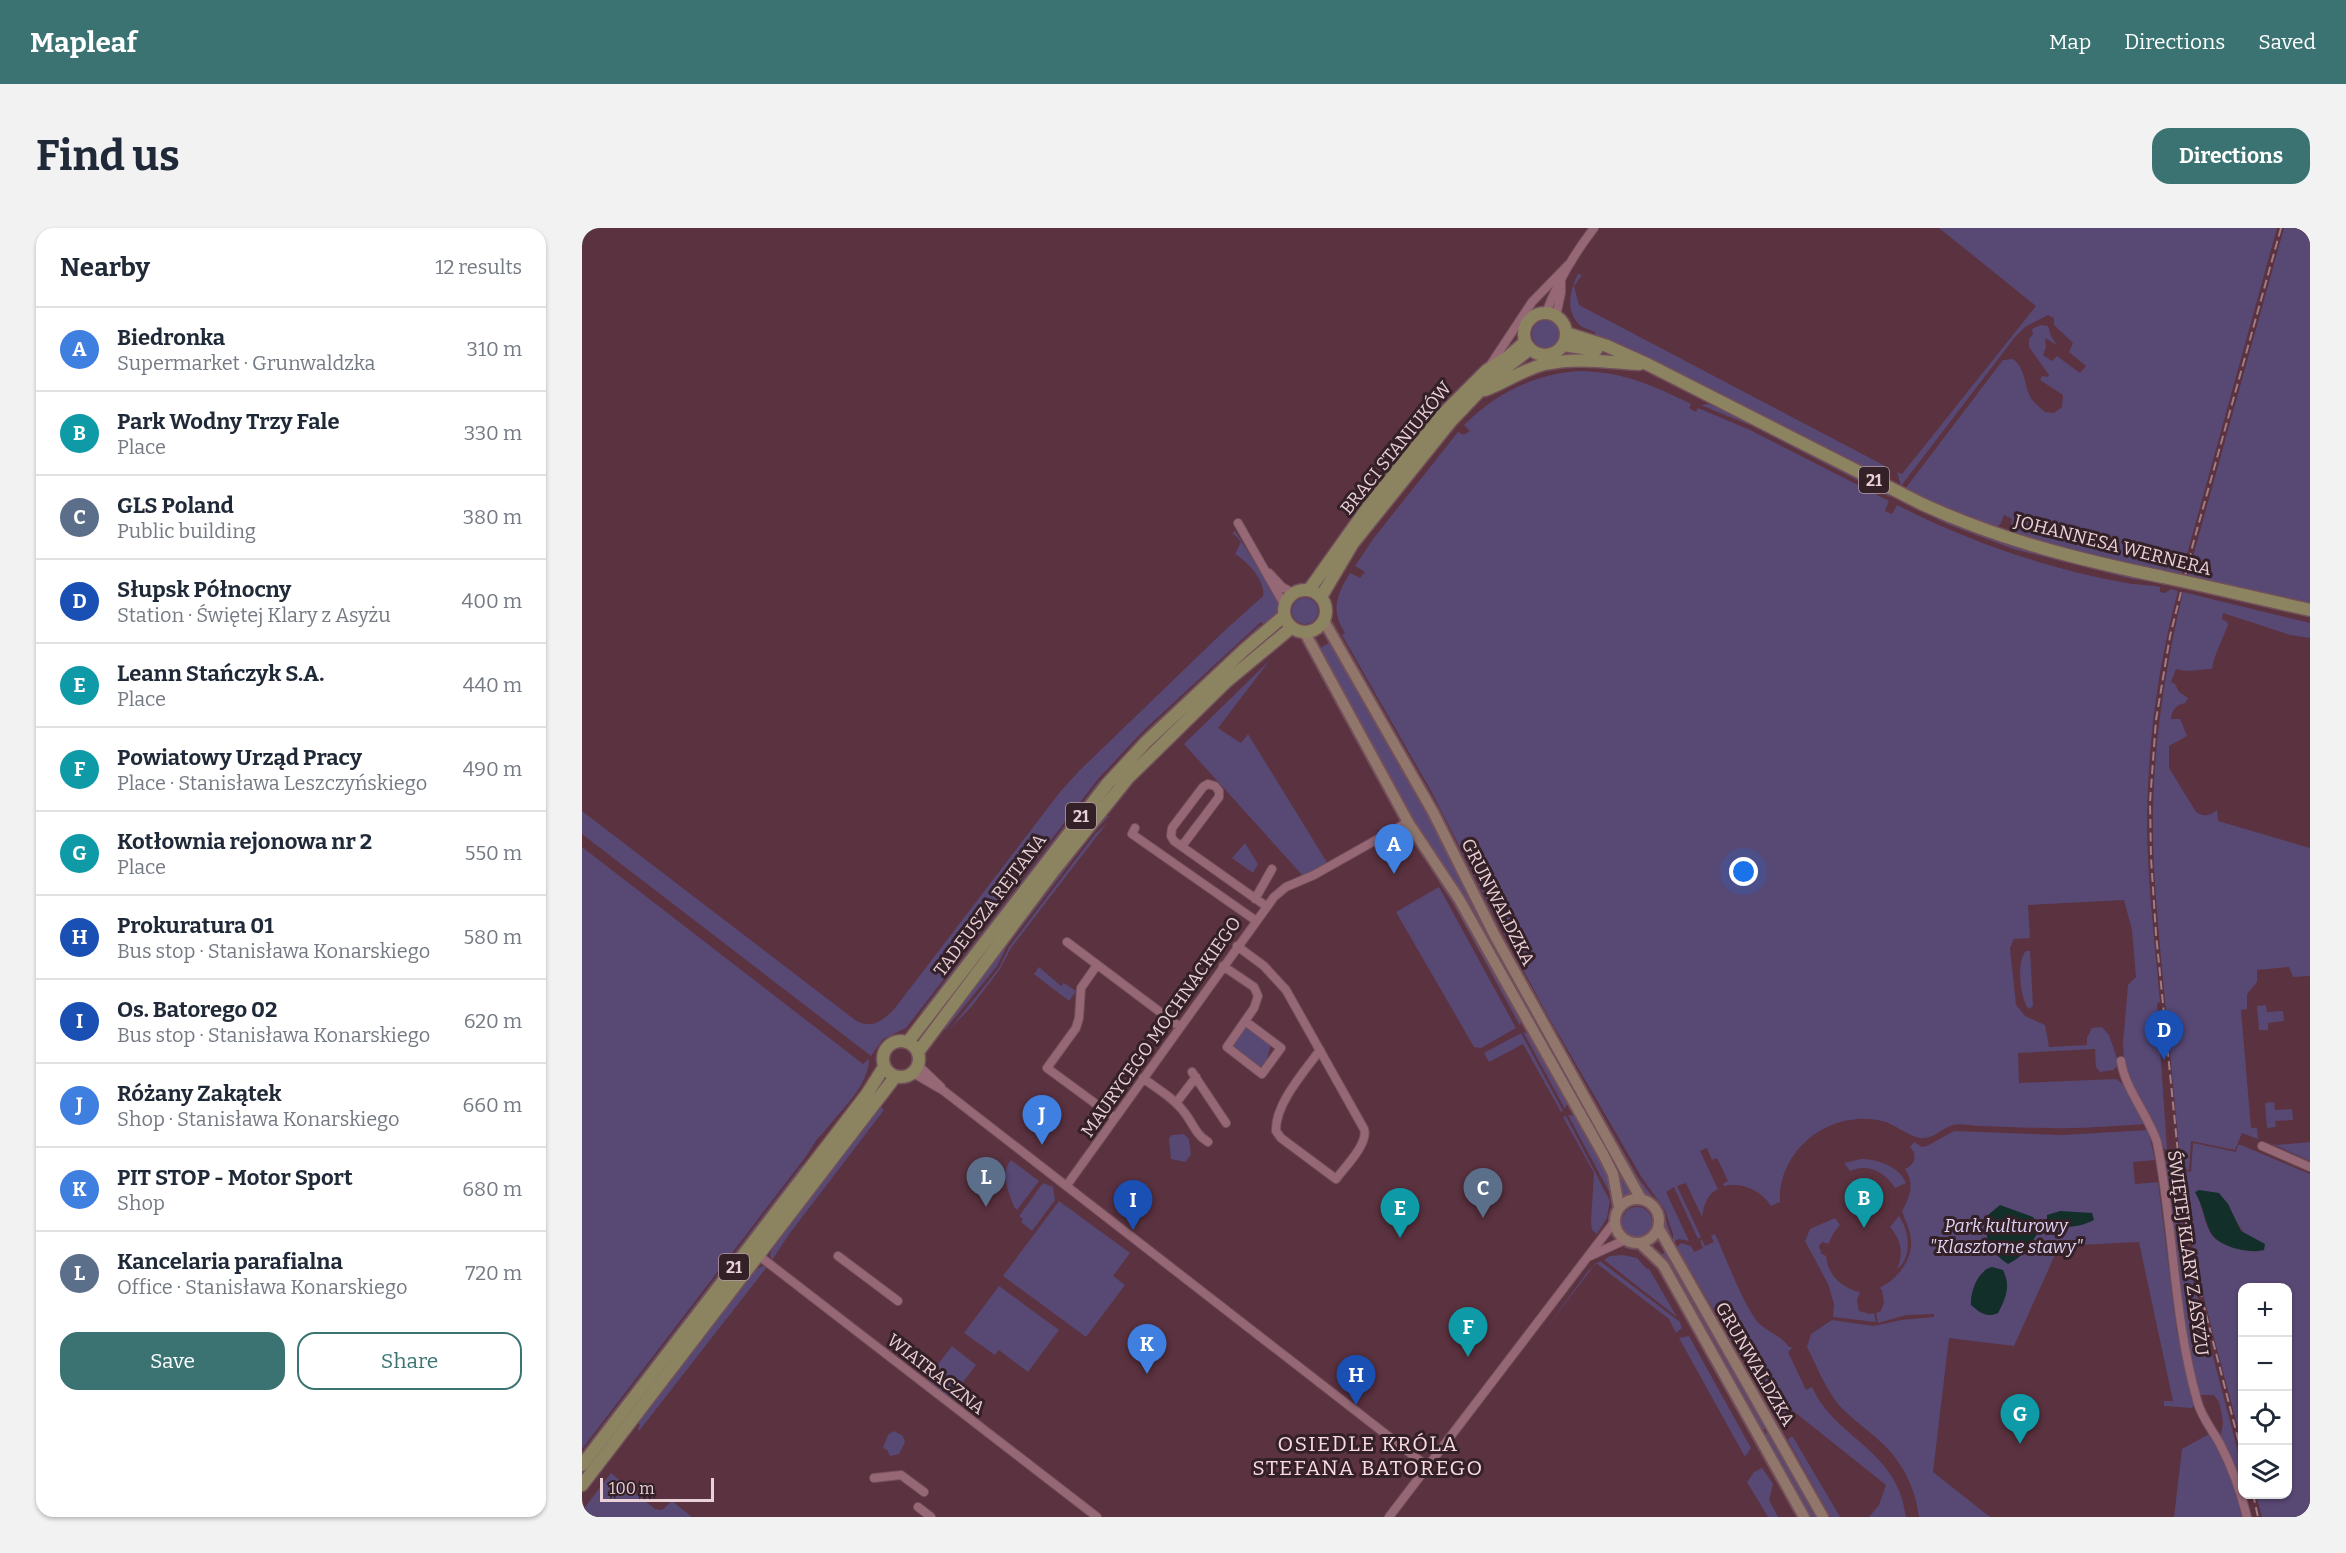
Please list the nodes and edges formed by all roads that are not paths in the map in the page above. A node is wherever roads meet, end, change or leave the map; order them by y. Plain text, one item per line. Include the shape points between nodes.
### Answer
1 (1594, 228) edge
2 (1571, 262) junction
3 (1551, 314) junction
4 (1565, 339) junction
5 (1527, 346) junction
6 (1649, 365) junction
7 (1487, 370) junction
8 (1479, 393) junction
9 (1238, 524) dead end
10 (1259, 563) junction
11 (1309, 590) junction
12 (1293, 593) junction
13 (1321, 597) junction
14 (1284, 610) junction
15 (2310, 610) edge
16 (1324, 621) junction
17 (1292, 628) junction
18 (1305, 633) junction
19 (1408, 822) junction
20 (1135, 828) dead end
21 (1182, 846) junction
22 (1272, 869) dead end
23 (1255, 898) junction
24 (1266, 906) junction
25 (1257, 918) junction
26 (1067, 942) dead end
27 (1237, 946) junction
28 (1097, 965) junction
29 (1223, 966) junction
30 (1245, 1021) junction
31 (1180, 1027) junction
32 (908, 1042) junction
33 (1320, 1050) junction
34 (918, 1052) junction
35 (2121, 1061) dead end
36 (884, 1067) junction
37 (916, 1070) junction
38 (895, 1077) junction
39 (1143, 1078) junction
40 (1176, 1103) junction
41 (1115, 1118) junction
42 (1226, 1123) dead end
43 (1208, 1142) dead end
44 (2262, 1146) dead end
45 (2310, 1167) edge
46 (1067, 1185) junction
47 (1641, 1199) junction
48 (1619, 1207) junction
49 (1614, 1221) junction
50 (1658, 1227) junction
51 (1625, 1240) junction
52 (1640, 1243) junction
53 (758, 1255) junction
54 (838, 1256) dead end
55 (1587, 1258) junction
56 (898, 1301) dead end
57 (582, 1465) edge
58 (1428, 1467) junction
59 (874, 1478) dead end
60 (582, 1485) edge
61 (924, 1492) dead end
62 (918, 1507) dead end
63 (931, 1517) edge
64 (1097, 1517) edge
65 (1389, 1517) edge
66 (1804, 1517) edge
67 (1823, 1517) edge
68 (2247, 1517) edge

1 - 2 street
2 - 3 street
2 - 7 street via 1532,302
3 - 4 main road via 1563,323
3 - 5 main road via 1533,317 1528,322 1524,335
4 - 5 main road via 1559,350 1548,356
4 - 6 main road, JOHANNESA WERNERA / 21 via 1607,346
5 - 7 main road, BRACI STANIUKÓW
5 - 8 main road, BRACI STANIUKÓW / 21
6 - 8 main road, 21 via 1597,360 1544,364
6 - 15 main road, JOHANNESA WERNERA / 21, bridge via 1950,517 2041,549
7 - 11 main road, BRACI STANIUKÓW via 1434,424
8 - 13 main road, BRACI STANIUKÓW / 21 via 1451,421 1364,529
9 - 10 street
10 - 12 street
10 - 14 street
11 - 12 main road
11 - 13 main road
12 - 14 main road, 21
13 - 16 main road via 1326,609
14 - 17 main road
14 - 32 main road, TADEUSZA REJTANA / 21 via 1108,783
16 - 18 main road
16 - 47 street, GRUNWALDZKA
17 - 18 main road
17 - 34 main road, TADEUSZA REJTANA / 21 via 1226,682 1128,778
18 - 19 street, GRUNWALDZKA
19 - 24 street, MAURYCEGO MOCHNACKIEGO via 1287,887
19 - 48 street, GRUNWALDZKA via 1459,899 1603,1154 1613,1174
20 - 25 street via 1132,834
21 - 21 street via 1171,836 1172,828 1203,787 1215,786 1220,793 1218,799
21 - 23 street
22 - 23 street
23 - 24 street
24 - 25 street, MAURYCEGO MOCHNACKIEGO
25 - 27 street, MAURYCEGO MOCHNACKIEGO
26 - 28 street
27 - 29 street, MAURYCEGO MOCHNACKIEGO
27 - 33 street via 1280,982
28 - 31 street
28 - 41 street via 1081,988 1076,1028 1047,1068
29 - 30 street via 1257,992 1256,1004
29 - 31 street, MAURYCEGO MOCHNACKIEGO
30 - 30 street via 1227,1047 1262,1074 1281,1048
31 - 39 street, MAURYCEGO MOCHNACKIEGO
32 - 34 main road
32 - 36 main road, 21 via 888,1047
33 - 33 street via 1366,1134 1336,1179 1276,1131 1281,1106
34 - 37 main road
35 - 68 street, ŚWIĘTEJ KLARY Z ASYŻU via 2157,1142 2181,1335 2197,1400 2233,1471
36 - 38 main road
36 - 57 main road, 21
37 - 38 main road
37 - 46 street
38 - 53 main road, 21
39 - 40 street
39 - 41 street, MAURYCEGO MOCHNACKIEGO
40 - 42 street via 1194,1075
40 - 43 street
41 - 46 street, MAURYCEGO MOCHNACKIEGO
44 - 45 street
46 - 58 street
47 - 48 street
47 - 50 street via 1656,1209
48 - 49 street
49 - 51 street
49 - 55 street
50 - 52 street via 1654,1235
50 - 67 street, GRUNWALDZKA
51 - 52 street
51 - 55 street
52 - 66 street, GRUNWALDZKA via 1663,1265
53 - 60 main road, 21
53 - 64 street, WIATRACZNA
54 - 56 street
55 - 58 street
58 - 65 street
59 - 61 street via 901,1475
62 - 63 street

